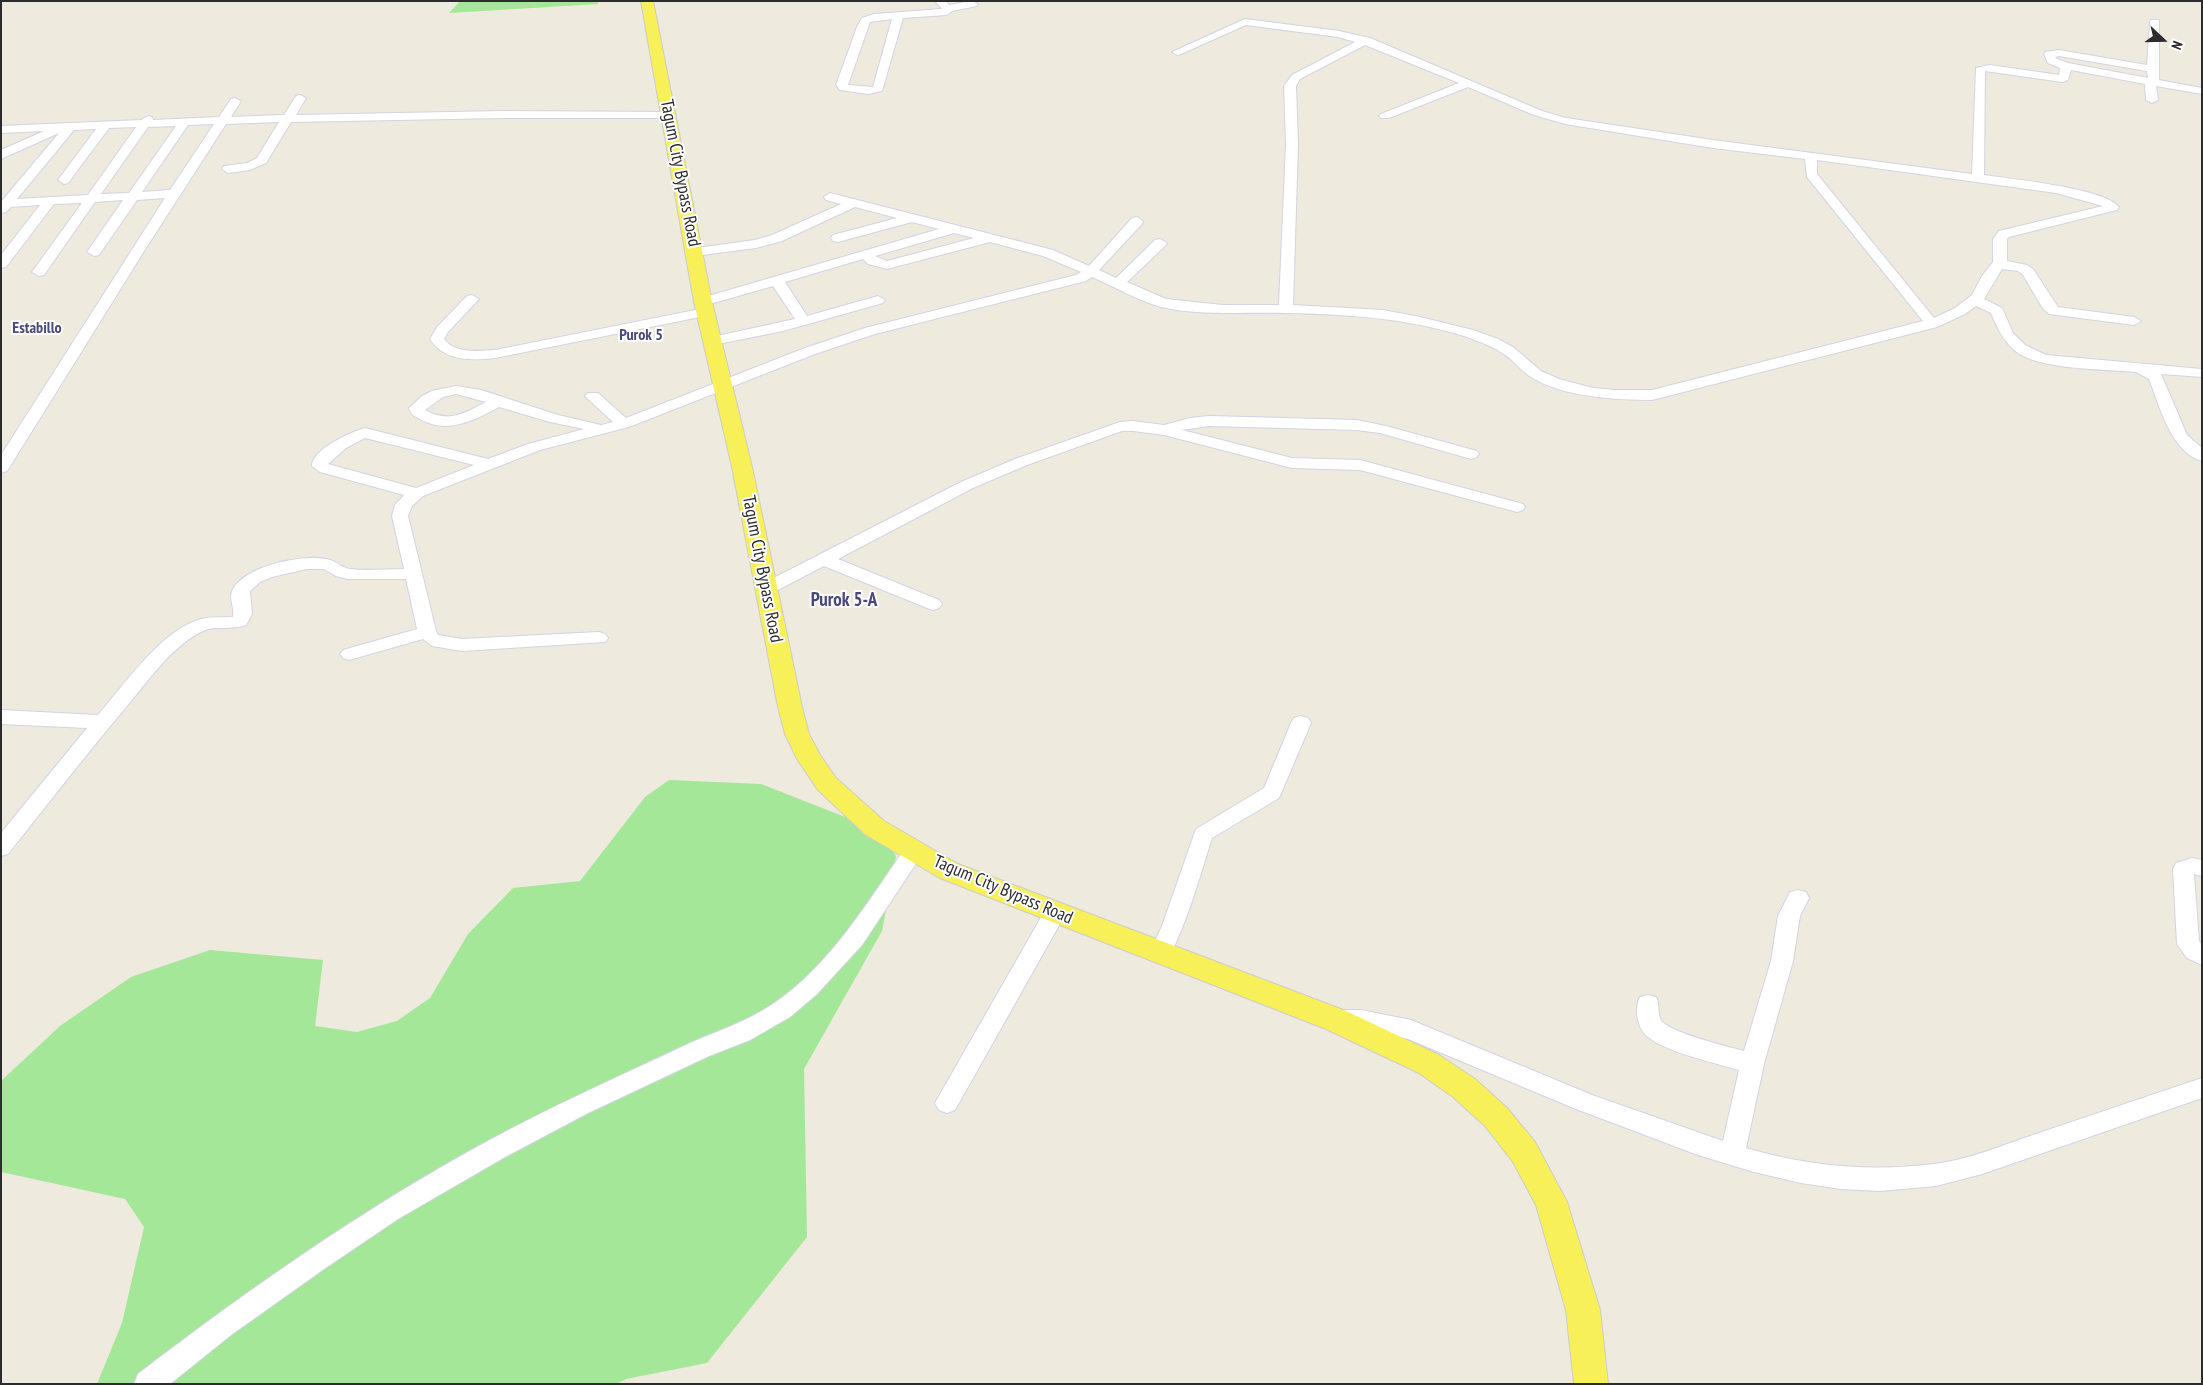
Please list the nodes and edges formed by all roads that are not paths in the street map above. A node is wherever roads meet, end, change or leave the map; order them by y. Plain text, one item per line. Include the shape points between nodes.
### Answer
1 (647, 1) edge
2 (904, 1) edge
3 (973, 4) dead end
4 (943, 5) edge
5 (916, 15) junction
6 (898, 16) junction
7 (2155, 22) dead end
8 (1366, 40) junction
9 (1177, 52) dead end
10 (2066, 66) junction
11 (2152, 69) junction
12 (2153, 82) junction
13 (1469, 83) junction
14 (2202, 91) edge
15 (300, 98) dead end
16 (2152, 100) dead end
17 (235, 101) dead end
18 (154, 113) dead end
19 (669, 115) junction
20 (1385, 116) dead end
21 (286, 120) junction
22 (221, 122) junction
23 (183, 124) junction
24 (143, 125) junction
25 (104, 126) junction
26 (66, 128) junction
27 (33, 129) junction
28 (1, 130) edge
29 (1, 138) edge
30 (1, 155) edge
31 (1810, 156) junction
32 (228, 169) dead end
33 (1978, 178) junction
34 (64, 180) dead end
35 (174, 194) junction
36 (133, 197) junction
37 (830, 197) dead end
38 (91, 198) junction
39 (48, 202) junction
40 (851, 204) junction
41 (4, 207) edge
42 (912, 218) junction
43 (1137, 221) dead end
44 (952, 229) junction
45 (838, 238) dead end
46 (990, 238) junction
47 (1160, 243) dead end
48 (94, 252) dead end
49 (695, 252) junction
50 (866, 255) junction
51 (1, 264) edge
52 (1999, 264) junction
53 (1091, 271) junction
54 (39, 272) dead end
55 (777, 281) junction
56 (1119, 282) junction
57 (472, 299) dead end
58 (878, 300) dead end
59 (1975, 300) junction
60 (704, 307) junction
61 (1286, 309) junction
62 (803, 322) junction
63 (2134, 322) dead end
64 (1932, 324) junction
65 (713, 341) junction
66 (2134, 366) junction
67 (2202, 373) edge
68 (722, 386) junction
69 (593, 396) dead end
70 (498, 402) dead end
71 (624, 424) junction
72 (604, 428) junction
73 (1164, 430) junction
74 (1471, 454) dead end
75 (2202, 456) edge
76 (2, 464) edge
77 (488, 464) junction
78 (417, 493) junction
79 (1517, 507) dead end
80 (825, 560) junction
81 (415, 574) junction
82 (766, 589) junction
83 (933, 604) dead end
84 (427, 632) junction
85 (599, 638) dead end
86 (349, 654) dead end
87 (1, 717) edge
88 (102, 722) junction
89 (1301, 723) dead end
90 (1, 848) edge
91 (915, 850) junction
92 (2202, 868) edge
93 (1798, 898) dead end
94 (1055, 913) junction
95 (1161, 951) junction
96 (2202, 956) edge
97 (1648, 1004) dead end
98 (1336, 1020) junction
99 (1752, 1064) junction
100 (2202, 1088) edge
101 (947, 1103) dead end
102 (1732, 1154) junction
103 (148, 1384) edge
104 (1591, 1384) edge

1 - 19 main road, Tagum City Bypass Road
2 - 5 street
3 - 4 street
4 - 5 street via 945,13
5 - 6 street
6 - 6 street via 866,20 842,85 844,88 878,89
7 - 11 street
8 - 9 street via 1245,22
8 - 13 street
8 - 61 street via 1296,77 1290,86 1292,144
10 - 11 street via 2052,61 2050,54
10 - 12 street
10 - 33 street via 2062,79 1990,68 1980,70
11 - 12 street
12 - 14 street
12 - 16 street
13 - 20 street
13 - 31 street via 1565,122
15 - 21 street
17 - 22 street
18 - 24 street
19 - 21 street via 566,113
19 - 49 main road, Tagum City Bypass Road
21 - 22 street
21 - 32 street via 262,160 250,166
22 - 23 street
22 - 35 street
23 - 24 street
23 - 36 street
24 - 25 street
24 - 38 street
25 - 26 street
25 - 34 street
26 - 27 street
26 - 30 street
26 - 41 street
27 - 28 street
27 - 29 street
31 - 33 street
31 - 64 street via 1811,174
33 - 52 street via 2063,190 2104,201 2113,207 2004,234 2000,239
35 - 36 street
35 - 76 street
36 - 38 street
36 - 48 street
37 - 40 street
38 - 39 street
38 - 54 street
39 - 41 street
39 - 51 street
40 - 42 street
40 - 49 street via 777,238
42 - 44 street
42 - 45 street
43 - 53 street
44 - 46 street
44 - 50 street
46 - 50 street via 887,264 879,264
46 - 53 street via 1048,253
47 - 56 street
49 - 60 main road, Tagum City Bypass Road
50 - 55 street
52 - 59 street
52 - 63 street via 2028,272 2054,311
53 - 56 street
53 - 68 street via 1076,280 870,331
55 - 60 street
55 - 62 street
56 - 61 street via 1152,300 1172,304
57 - 60 street via 437,339 439,345 447,350 472,355 489,354
58 - 62 street
59 - 64 street
59 - 66 street via 1997,311 2007,334 2020,348 2043,359
60 - 65 main road, Tagum City Bypass Road
61 - 64 street via 1383,314 1468,333 1508,350 1536,374 1554,382 1592,392 1634,396 1652,395 1756,370
62 - 65 street
65 - 68 main road, Tagum City Bypass Road
66 - 67 street
66 - 75 street via 2154,376 2180,437
68 - 71 street
68 - 82 main road, Tagum City Bypass Road
69 - 71 street
70 - 72 street via 581,426
71 - 72 street
72 - 77 street via 534,447
73 - 74 street via 1190,422 1209,421 1357,425 1381,428
73 - 79 street via 1292,463 1360,465
73 - 80 street via 1120,427 1021,462 968,485
77 - 78 street
77 - 78 street via 365,433 348,440 320,462 320,466 326,469
78 - 81 street via 406,500 400,516
80 - 82 street
80 - 83 street
81 - 84 street
81 - 88 street via 343,574 325,563 311,563 288,566 253,579 240,592 243,616 240,621 231,624 208,622 185,634 156,660
82 - 91 main road, Tagum City Bypass Road via 790,707 809,758 827,784 850,807 875,828
84 - 85 street via 438,642 462,645
84 - 86 street
87 - 88 street
88 - 90 street
89 - 95 street via 1272,793 1203,834 1173,926
91 - 94 main road, Tagum City Bypass Road via 949,871
91 - 103 street via 854,939 809,988 782,1010 742,1033 647,1074 496,1149 389,1211 222,1326
92 - 96 street via 2192,866 2183,869 2188,944
93 - 99 street via 1788,916 1782,960
94 - 95 main road, Tagum City Bypass Road
94 - 101 street
95 - 98 main road, Tagum City Bypass Road
97 - 99 street via 1648,1017 1656,1030
98 - 102 street via 1361,1019 1411,1030 1584,1102
98 - 104 main road, Tagum City Bypass Road via 1429,1064 1464,1088 1496,1117 1524,1152 1552,1202 1567,1249 1583,1310
99 - 102 street
100 - 102 street via 1982,1164 1936,1175 1880,1180 1841,1178 1802,1172

